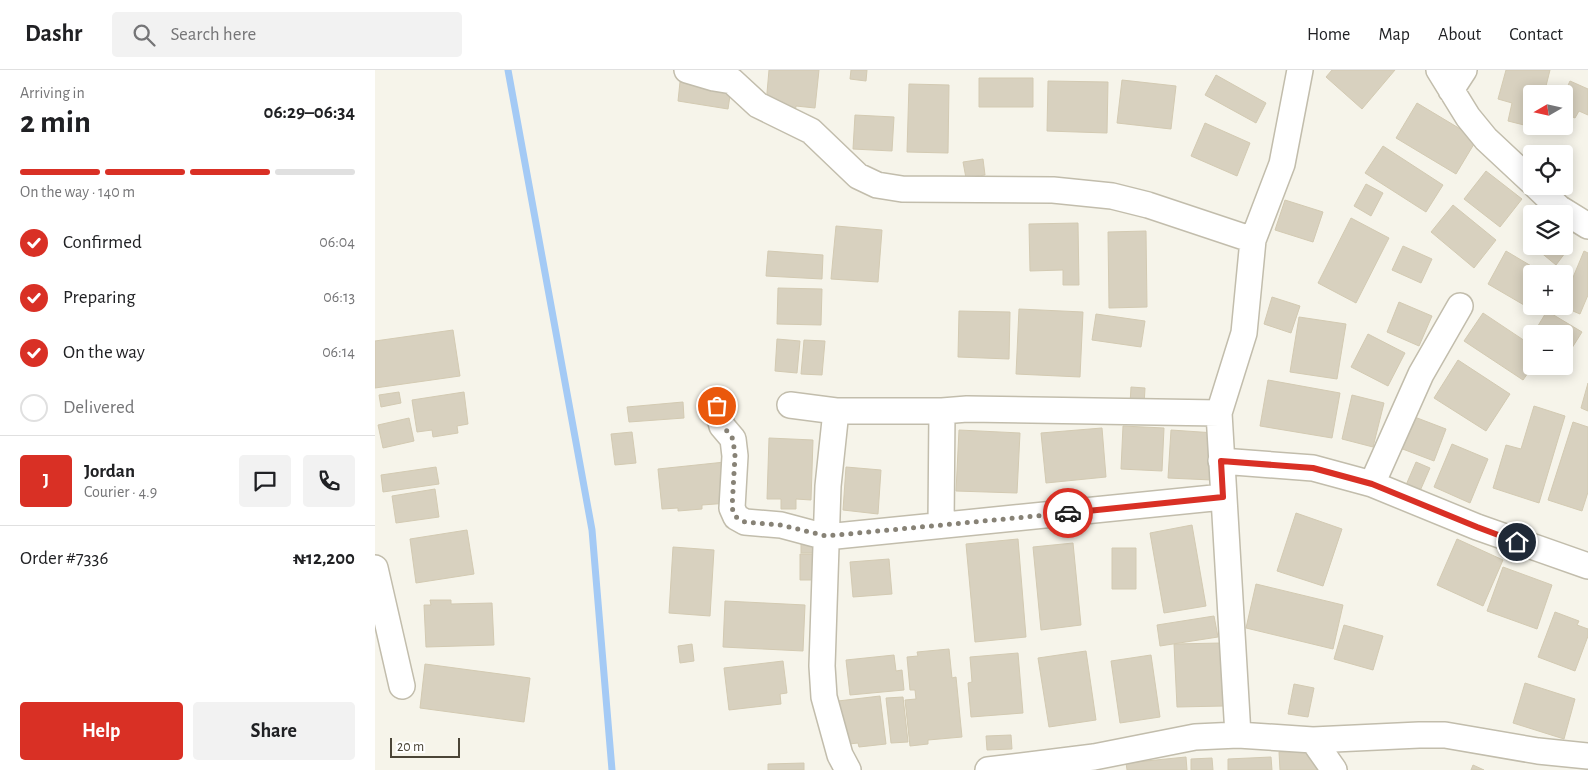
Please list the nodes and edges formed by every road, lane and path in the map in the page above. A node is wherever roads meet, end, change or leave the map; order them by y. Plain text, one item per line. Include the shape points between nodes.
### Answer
1 (687, 70) edge
2 (1301, 70) edge
3 (1451, 77) edge
4 (1523, 174) edge
5 (1545, 195) edge
6 (1588, 226) edge
7 (1253, 240) junction
8 (1460, 306) dead end
9 (717, 406) dead end
10 (790, 406) dead end
11 (943, 411) junction
12 (836, 412) junction
13 (1219, 413) junction
14 (1221, 461) junction
15 (1372, 484) junction
16 (1223, 497) junction
17 (941, 525) junction
18 (826, 536) junction
19 (1588, 566) edge
20 (375, 568) edge
21 (402, 686) dead end
22 (1238, 735) junction
23 (1313, 740) junction
24 (1588, 756) edge
25 (1094, 764) edge
26 (848, 770) edge
27 (988, 770) edge
28 (1334, 770) edge

1 - 7 street via 732,80 758,105 811,130 857,176 877,185 902,189 1053,190 1112,196 1148,204
2 - 7 street via 1282,164
3 - 4 street via 1467,117
5 - 6 street via 1559,208
7 - 13 street via 1244,333
8 - 15 street via 1421,374
9 - 18 street via 723,426 733,439 732,508 736,517 745,522 781,525
10 - 12 street
11 - 12 street
11 - 13 street
11 - 17 street
12 - 18 street via 827,486
13 - 14 street
14 - 15 street via 1313,468
14 - 16 street
15 - 19 street via 1477,527
16 - 17 street
16 - 22 street
17 - 18 street
18 - 26 street via 822,666 825,697 840,755
20 - 21 street
22 - 23 street
22 - 25 street via 1195,737
23 - 24 street via 1445,735
23 - 28 street
25 - 27 street

